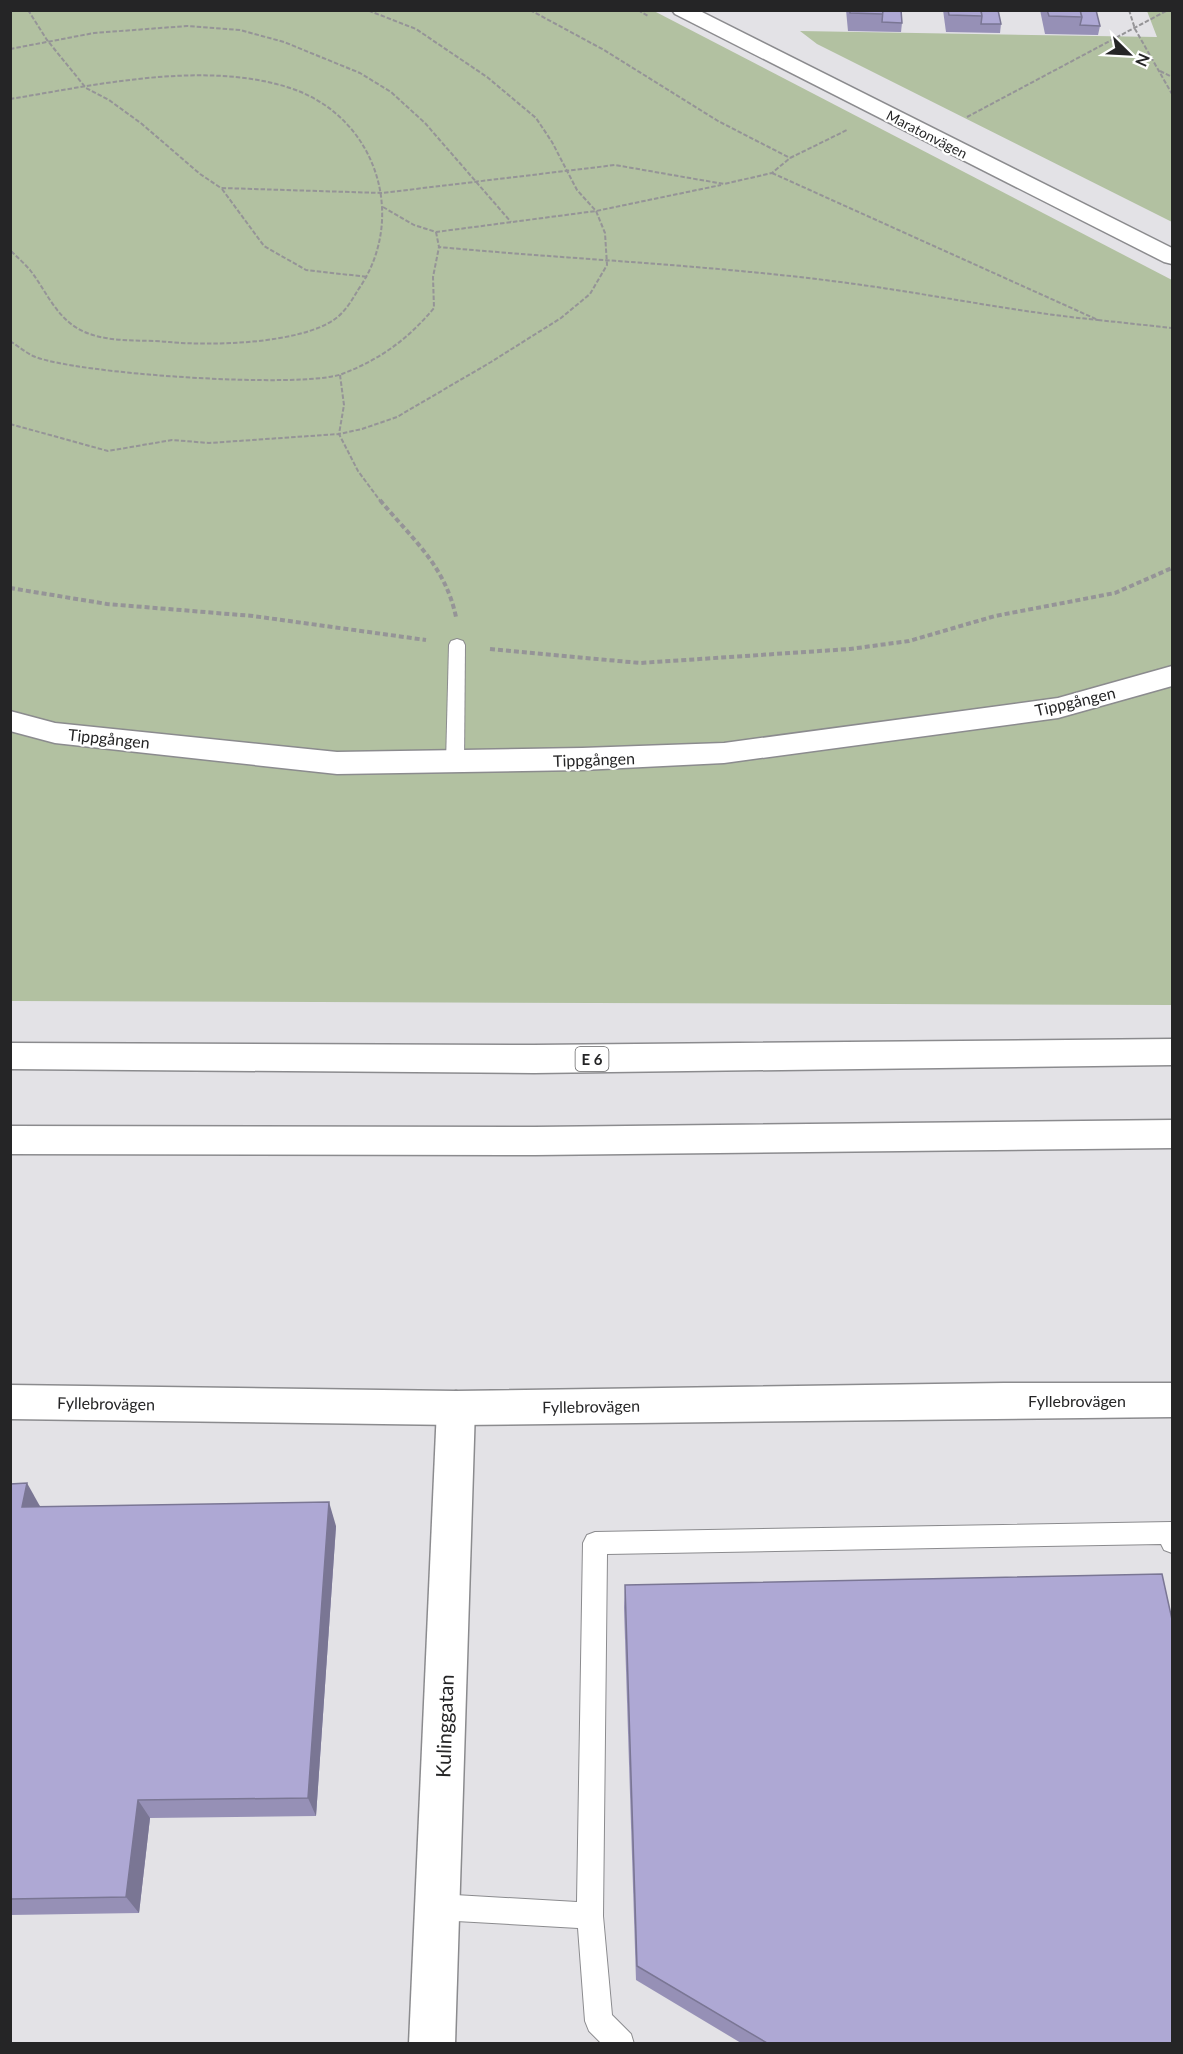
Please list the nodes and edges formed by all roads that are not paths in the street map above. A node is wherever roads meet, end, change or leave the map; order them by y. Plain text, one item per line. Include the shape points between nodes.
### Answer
1 (682, 10) edge
2 (1173, 257) edge
3 (458, 645) road end
4 (1173, 676) edge
5 (10, 721) edge
6 (454, 763) junction
7 (1173, 1052) edge
8 (10, 1056) edge
9 (1173, 1134) edge
10 (10, 1140) edge
11 (1173, 1400) edge
12 (10, 1402) edge
13 (456, 1408) junction
14 (1173, 1542) edge
15 (438, 1907) junction
16 (590, 1916) junction
17 (432, 2043) edge
18 (621, 2043) edge

1 - 2 main road, Maratonvägen
3 - 6 lane
4 - 6 main road, Tippgången via 1058,708 724,753
5 - 6 main road, Tippgången via 55,733 337,763
7 - 8 main road, E 6 via 534,1059
9 - 10 main road via 535,1141
11 - 13 main road, Fyllebrovägen
12 - 13 main road, Fyllebrovägen
13 - 15 main road, Kulinggatan
14 - 16 lane via 1171,1533 595,1542
15 - 16 lane
15 - 17 main road, Kulinggatan
16 - 18 lane via 599,2021

